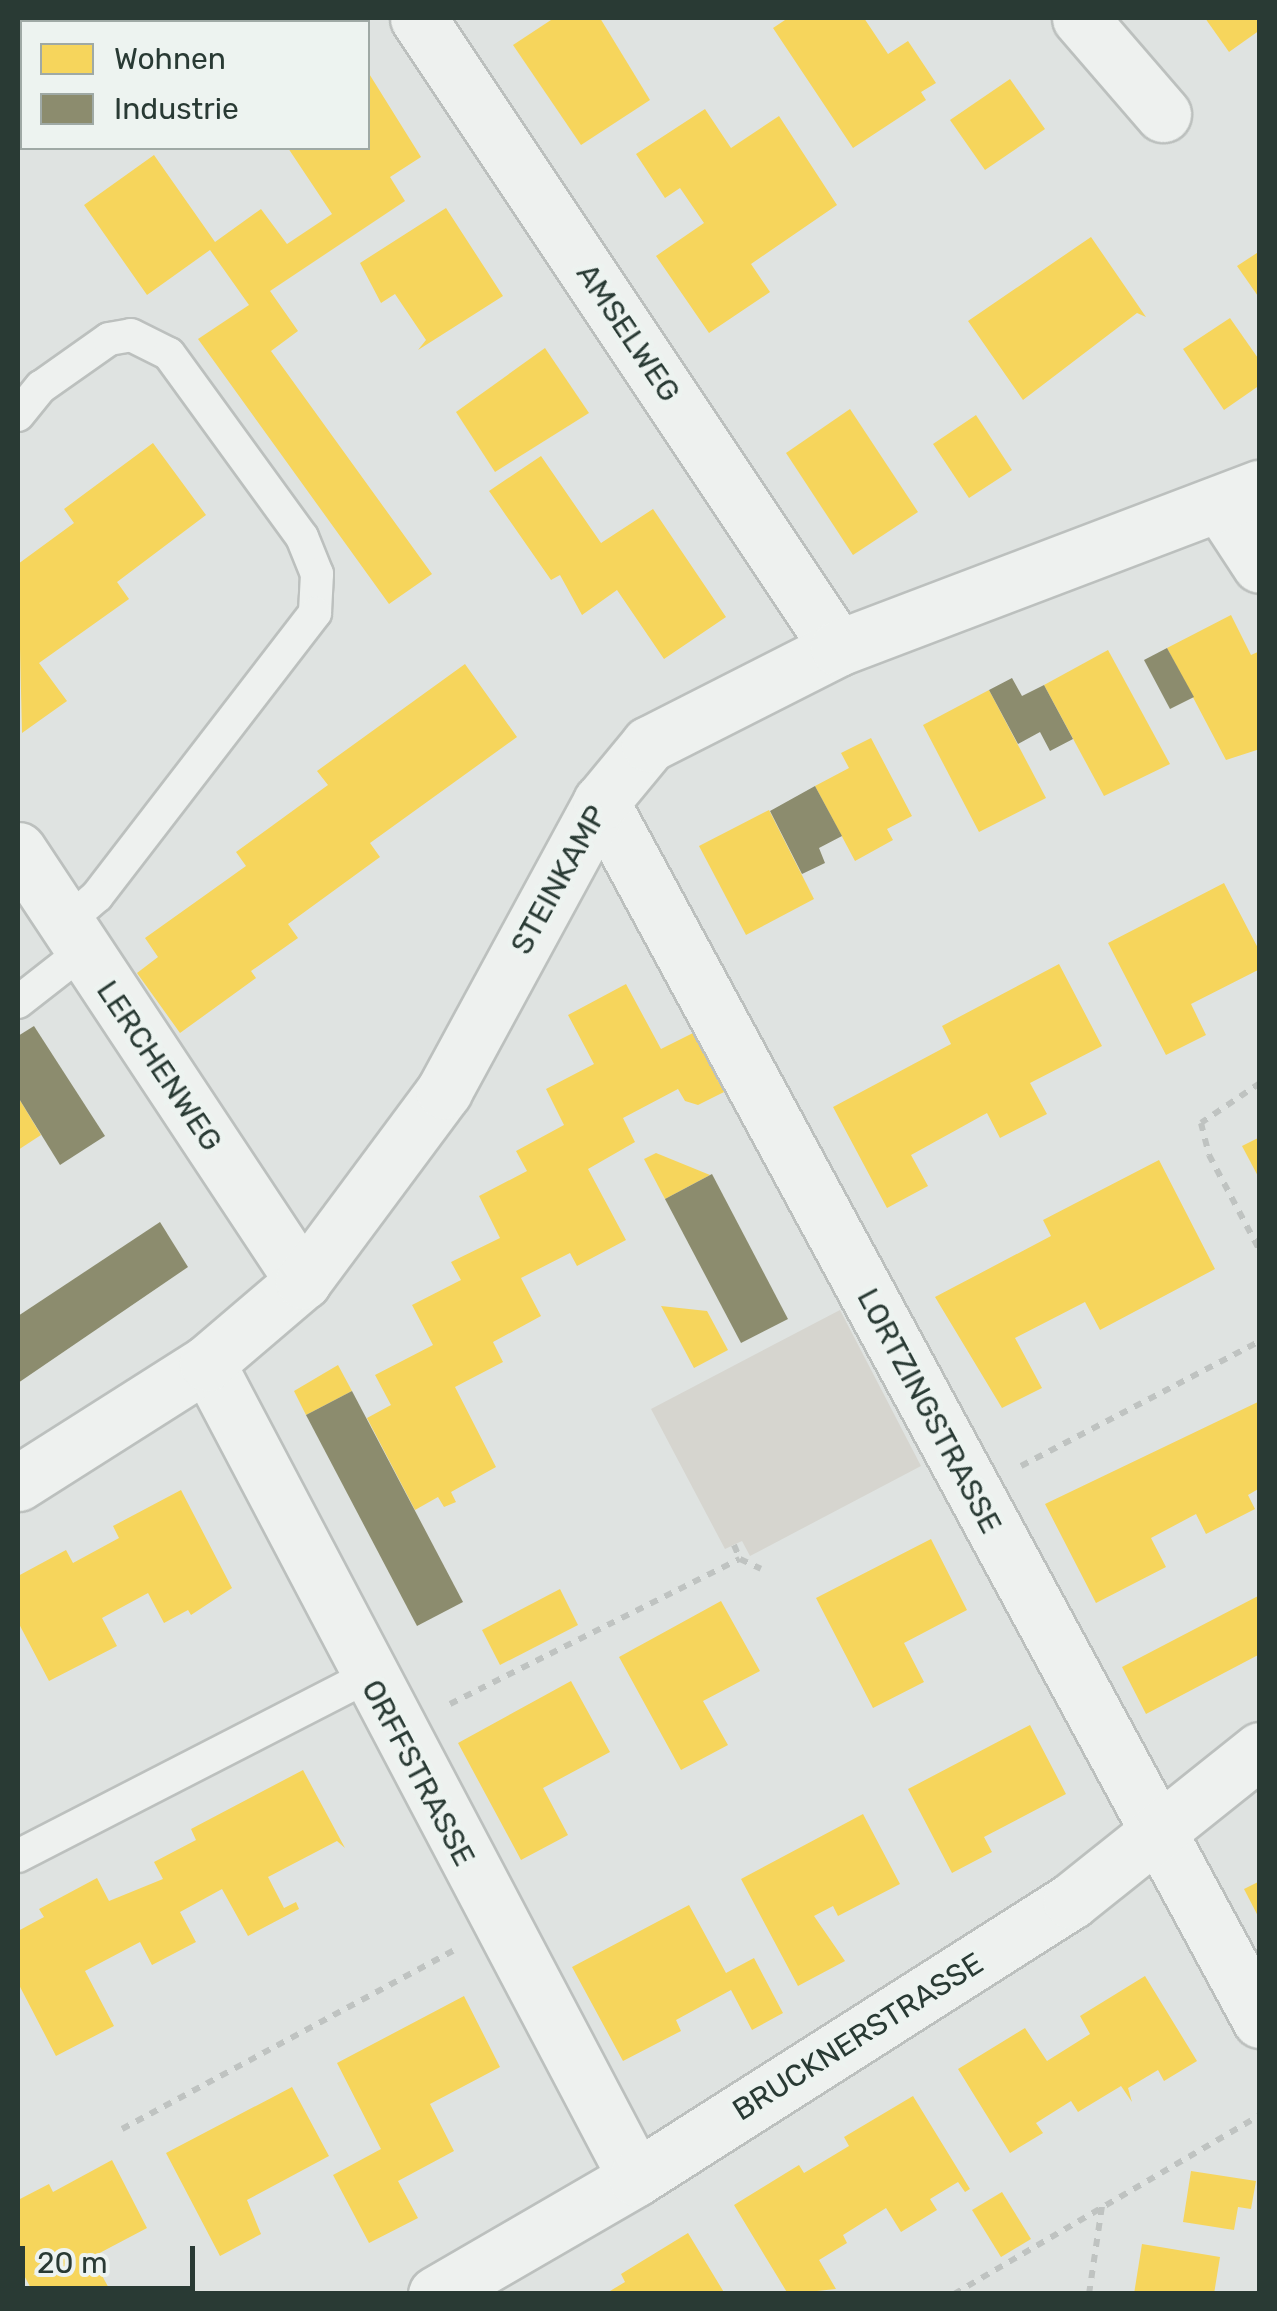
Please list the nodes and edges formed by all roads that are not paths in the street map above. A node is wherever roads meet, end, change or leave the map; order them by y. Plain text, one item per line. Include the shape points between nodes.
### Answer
1 (418, 18) edge
2 (1080, 18) edge
3 (1163, 114) dead end
4 (18, 415) edge
5 (1241, 498) edge
6 (1260, 564) edge
7 (838, 648) junction
8 (601, 802) junction
9 (18, 850) edge
10 (75, 937) junction
11 (18, 1002) edge
12 (303, 1282) junction
13 (208, 1363) junction
14 (18, 1483) edge
15 (367, 1677) junction
16 (1260, 1750) edge
17 (1162, 1832) junction
18 (18, 1856) edge
19 (1260, 2020) edge
20 (636, 2178) junction
21 (436, 2294) edge

1 - 7 street, AMSELWEG
2 - 3 street
4 - 10 lane via 54,377 110,339 131,335 169,354 302,537 317,574 316,614 97,896
5 - 6 street
5 - 7 street, STEINKAMP
7 - 8 street, STEINKAMP via 649,744
8 - 12 street, STEINKAMP via 444,1091
8 - 17 street, LORTZINGSTRASSE via 971,1492
9 - 10 street, LERCHENWEG
10 - 11 lane
10 - 12 street, LERCHENWEG
12 - 13 street, STEINKAMP
13 - 14 street, STEINKAMP
13 - 15 street, ORFFSTRASSE
15 - 18 lane
15 - 20 street, ORFFSTRASSE
16 - 17 street, BRUCKNERSTRASSE
17 - 19 street, LORTZINGSTRASSE
17 - 20 street, BRUCKNERSTRASSE via 1071,1902
20 - 21 street, BRUCKNERSTRASSE

